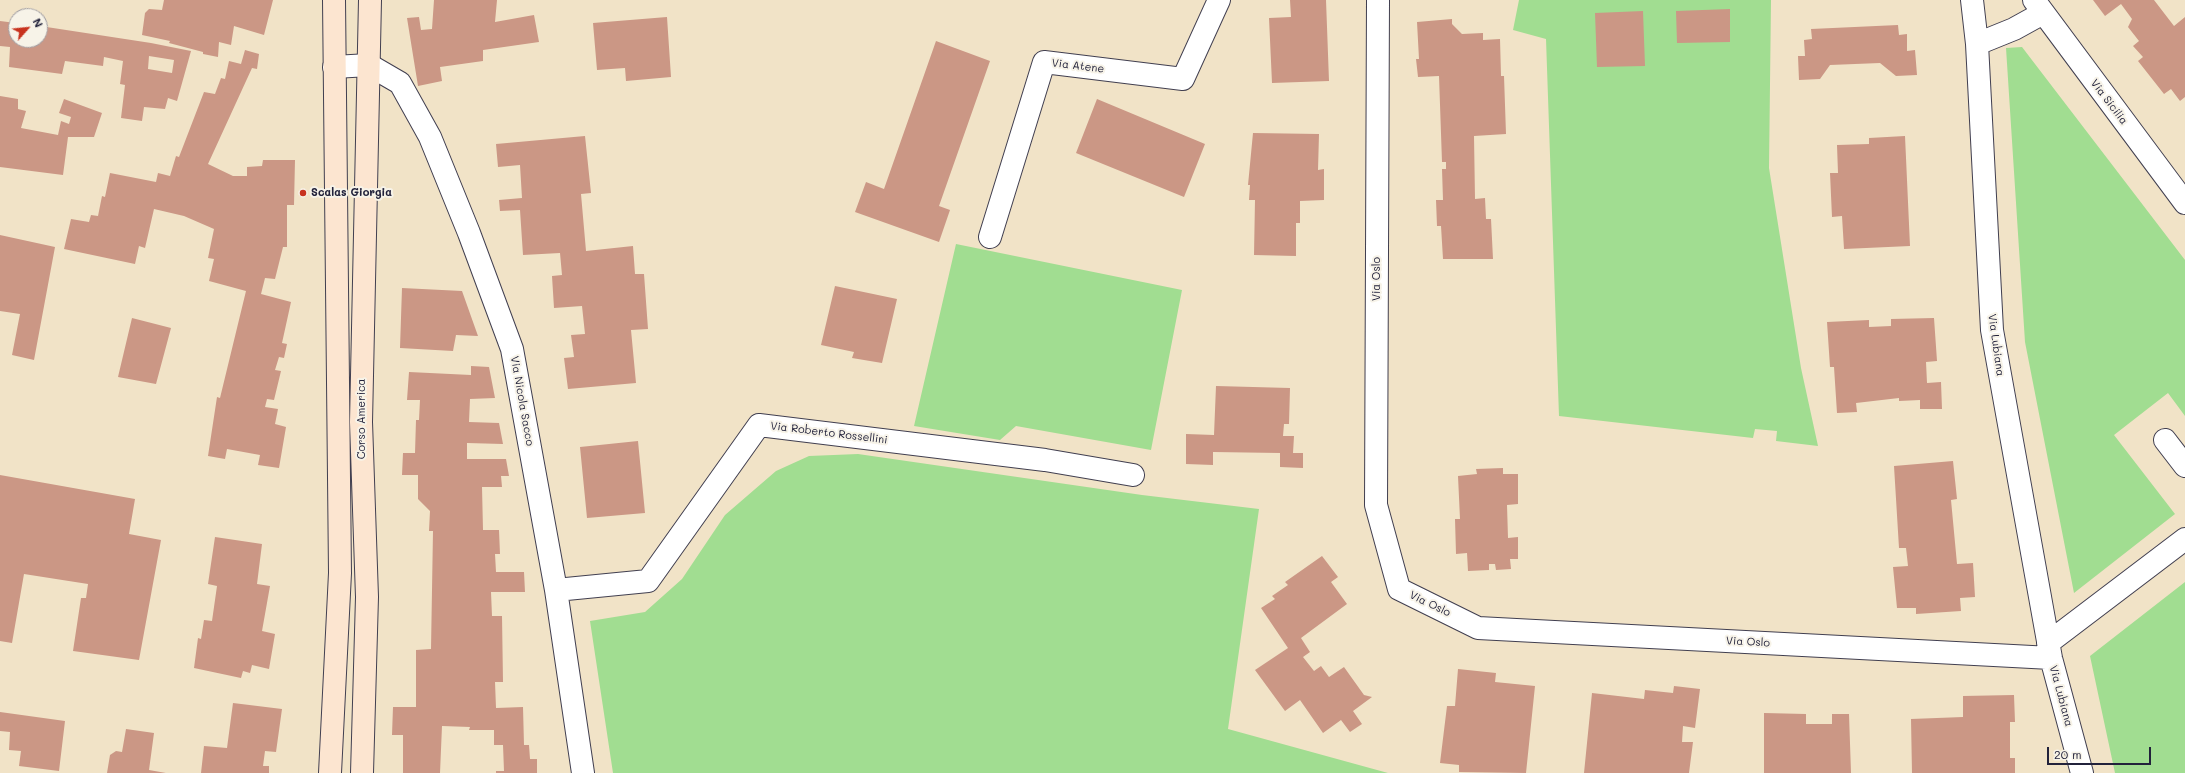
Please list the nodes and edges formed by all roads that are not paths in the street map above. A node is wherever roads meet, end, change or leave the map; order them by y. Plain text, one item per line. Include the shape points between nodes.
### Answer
1 (334, 0) edge
2 (370, 0) edge
3 (1219, 0) edge
4 (1378, 0) edge
5 (1972, 0) edge
6 (2039, 6) edge
7 (1977, 44) junction
8 (369, 65) junction
9 (334, 67) junction
10 (2185, 204) edge
11 (990, 237) dead end
12 (2165, 440) dead end
13 (2185, 466) edge
14 (1133, 475) dead end
15 (2185, 539) edge
16 (556, 590) junction
17 (2049, 650) junction
18 (330, 773) edge
19 (362, 773) edge
20 (584, 773) edge
21 (2082, 773) edge

1 - 9 street
2 - 8 street, Corso America
3 - 11 street, Via Atene via 1183,79 1044,62
4 - 17 street, Via Oslo via 1376,505 1399,589 1478,628
5 - 7 street, Via Lubiana
6 - 7 street via 2014,29
6 - 10 street, Via Sicilia
7 - 17 street, Via Lubiana via 1992,330
8 - 9 street
8 - 16 street, Via Nicola Sacco via 400,83 430,137 512,349
8 - 19 street, Corso America via 361,422 367,597
9 - 18 street via 340,573
12 - 13 street
14 - 16 street, Via Roberto Rossellini via 1045,460 759,425 648,581
15 - 17 street
16 - 20 street, Via Nicola Sacco
17 - 21 street, Via Lubiana

